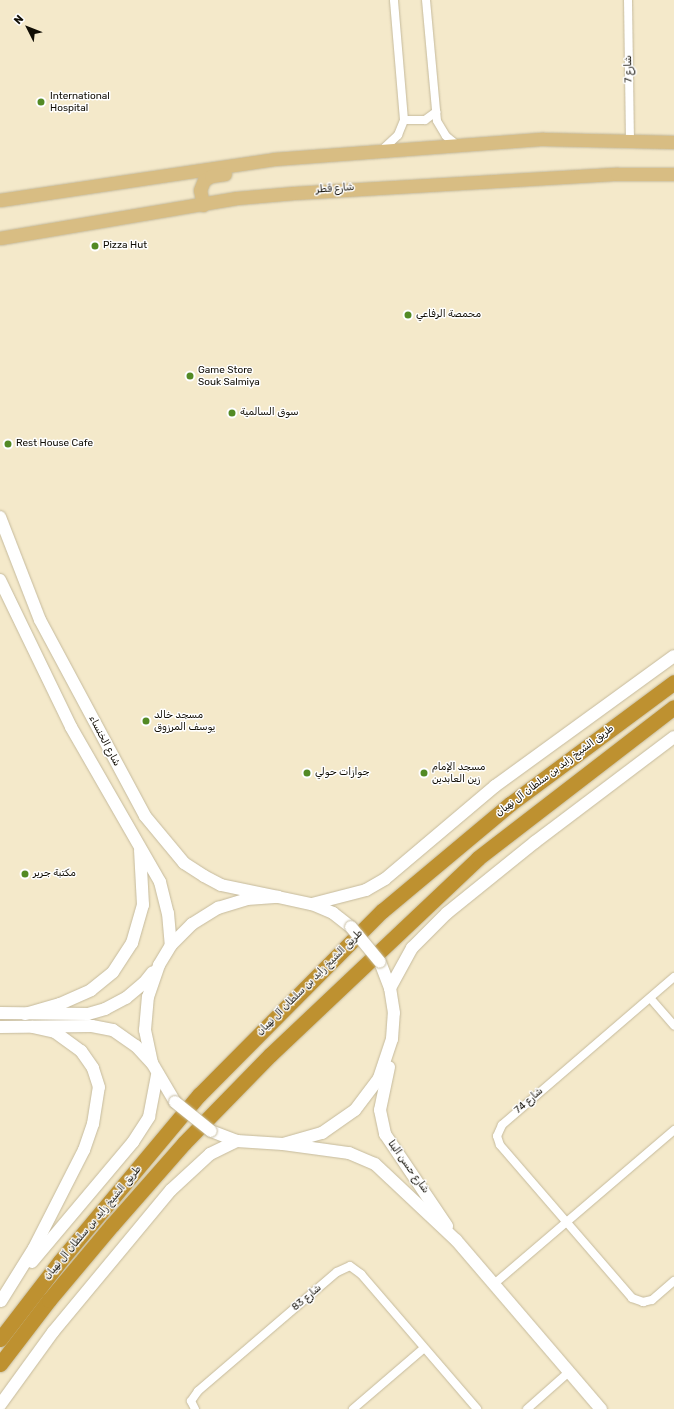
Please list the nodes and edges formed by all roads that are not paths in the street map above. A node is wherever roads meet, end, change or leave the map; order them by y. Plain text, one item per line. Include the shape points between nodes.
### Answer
1 (394, 0) edge
2 (426, 0) edge
3 (628, 0) edge
4 (436, 112) junction
5 (404, 120) junction
6 (630, 139) junction
7 (674, 142) edge
8 (460, 146) junction
9 (378, 153) junction
10 (274, 159) junction
11 (674, 174) edge
12 (0, 200) edge
13 (203, 205) junction
14 (0, 238) edge
15 (0, 517) edge
16 (0, 580) edge
17 (674, 656) edge
18 (674, 682) edge
19 (674, 707) edge
20 (674, 737) edge
21 (140, 849) junction
22 (278, 897) junction
23 (312, 904) junction
24 (171, 945) junction
25 (159, 965) junction
26 (674, 977) edge
27 (390, 988) junction
28 (651, 999) junction
29 (0, 1013) edge
30 (25, 1014) junction
31 (674, 1025) edge
32 (33, 1027) junction
33 (0, 1028) edge
34 (392, 1039) junction
35 (152, 1063) junction
36 (157, 1075) junction
37 (674, 1130) edge
38 (237, 1141) junction
39 (282, 1144) junction
40 (566, 1223) junction
41 (456, 1240) junction
42 (674, 1281) edge
43 (494, 1284) junction
44 (0, 1301) edge
45 (0, 1339) edge
46 (423, 1349) junction
47 (0, 1364) edge
48 (569, 1372) junction
49 (0, 1405) edge
50 (195, 1409) edge
51 (353, 1409) edge
52 (476, 1409) edge
53 (527, 1409) edge
54 (601, 1409) edge

1 - 5 street
2 - 4 street
3 - 6 street, شارع 7
4 - 5 street via 425,120
4 - 8 street via 442,132
5 - 9 street via 392,142
6 - 7 main road
6 - 8 main road via 543,139
8 - 9 main road
9 - 10 main road
10 - 12 main road
10 - 13 main road via 261,170 211,176 201,186
11 - 13 main road, شارع قطر via 617,174 347,188 237,198
13 - 14 main road, شارع قطر
15 - 22 main road, شارع الخنساء via 40,620 145,816 184,863 204,876 221,885
16 - 21 main road via 71,727
17 - 23 main road via 496,786 385,879 366,890
18 - 45 highway, طريق الشيخ زايد بن سلطان آل نهيان via 510,804 382,911 199,1095 60,1261
19 - 47 highway, طريق الشيخ زايد بن سلطان آل نهيان via 478,858 270,1054 184,1143 112,1225
20 - 27 main road via 535,842 447,913 412,948
21 - 24 main road via 160,882 168,913
21 - 30 main road via 143,905 132,943 113,972 92,990 60,1004
22 - 23 main road
22 - 24 main road via 247,898 218,908 192,924
23 - 27 main road, bridge via 333,913 351,926 380,962
24 - 25 main road
25 - 30 main road via 144,983 126,998 105,1009 88,1014
25 - 35 main road via 148,996 145,1030
26 - 28 street, شارع 74
27 - 34 main road via 394,1014
28 - 31 street
28 - 40 street, شارع 74 via 502,1125 497,1136 500,1144
29 - 30 main road
32 - 33 main road
32 - 35 main road via 92,1026 113,1030 136,1046
32 - 44 main road via 55,1032 81,1051 93,1068 99,1088 93,1124 84,1150 34,1248
34 - 39 main road via 379,1078 355,1110 322,1133
34 - 41 main road, شارع حسن البنا via 380,1110 385,1134 426,1191
35 - 36 main road
36 - 38 main road, bridge via 175,1102 211,1131
36 - 44 main road via 149,1117 133,1142
37 - 40 street
38 - 39 main road, شارع حسن البنا
38 - 49 main road via 210,1154 171,1190 53,1332
39 - 41 main road, شارع حسن البنا via 349,1153 375,1164
40 - 42 street, شارع 74 via 632,1298 643,1302 652,1300
40 - 43 street
41 - 43 main road, شارع حسن البنا
43 - 48 main road, شارع حسن البنا
46 - 50 street, شارع 83 via 361,1274 350,1266 337,1272 198,1390 191,1401
46 - 51 street
46 - 52 street, شارع 83
48 - 53 street
48 - 54 main road, شارع حسن البنا

